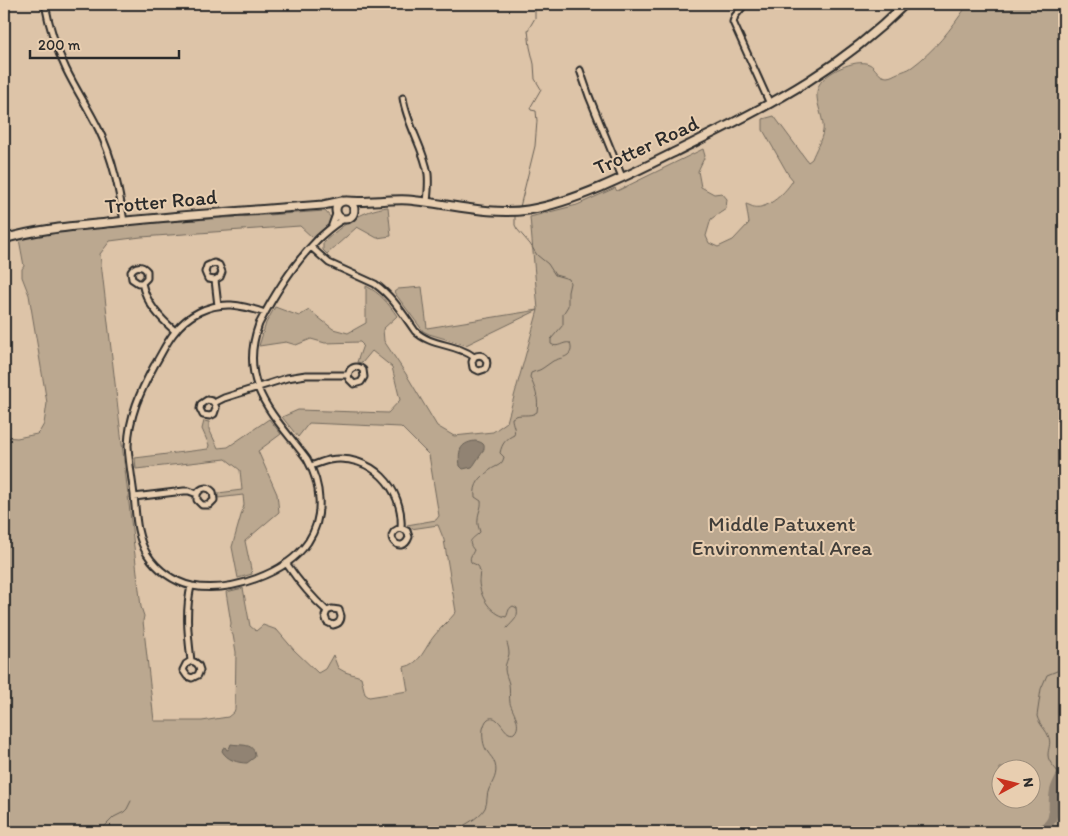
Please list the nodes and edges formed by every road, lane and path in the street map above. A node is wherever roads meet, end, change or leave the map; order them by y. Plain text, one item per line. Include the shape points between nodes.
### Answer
1 (45, 4) edge
2 (745, 4) edge
3 (905, 4) edge
4 (580, 70) dead end
5 (403, 98) dead end
6 (770, 104) junction
7 (622, 177) junction
8 (344, 201) junction
9 (366, 202) junction
10 (427, 202) junction
11 (323, 205) junction
12 (336, 213) junction
13 (353, 213) junction
14 (344, 219) junction
15 (124, 222) junction
16 (331, 228) junction
17 (4, 239) edge
18 (311, 247) junction
19 (215, 280) dead end
20 (142, 283) dead end
21 (218, 306) junction
22 (265, 313) junction
23 (175, 331) junction
24 (474, 357) dead end
25 (348, 375) dead end
26 (257, 388) junction
27 (214, 403) dead end
28 (311, 466) junction
29 (197, 494) dead end
30 (134, 497) junction
31 (401, 528) dead end
32 (286, 563) junction
33 (191, 586) junction
34 (327, 611) dead end
35 (191, 661) dead end

1 - 15 street via 57,49 110,156
2 - 6 street via 733,22
3 - 6 street, Trotter Road via 843,57
4 - 7 street
5 - 10 street via 405,112 426,167
6 - 7 street, Trotter Road
7 - 10 street, Trotter Road via 566,200 515,212
8 - 9 street, Trotter Road
8 - 11 street, Trotter Road
8 - 12 street via 336,206
8 - 13 street via 352,205
9 - 10 street, Trotter Road
9 - 13 street
11 - 12 street
11 - 15 street, Trotter Road
12 - 14 street
12 - 16 street
13 - 14 street
14 - 16 street
15 - 17 street, Trotter Road via 37,231
16 - 18 street
18 - 22 street via 287,276
18 - 24 street via 329,263 382,289 424,338 465,350
19 - 21 street
20 - 23 street via 154,309
21 - 22 street via 239,306
21 - 23 street via 188,318
22 - 26 street via 252,351
23 - 30 street via 142,388 131,419 128,446
25 - 26 street via 296,377
26 - 27 street
26 - 28 street via 266,406
28 - 31 street via 328,460 347,459 374,470 394,491 400,507
28 - 32 street via 318,489 318,517 308,542
29 - 30 street via 184,491
30 - 33 street via 137,528 151,559 164,573
32 - 33 street via 242,583 217,587
32 - 34 street via 300,585
33 - 35 street via 187,604

